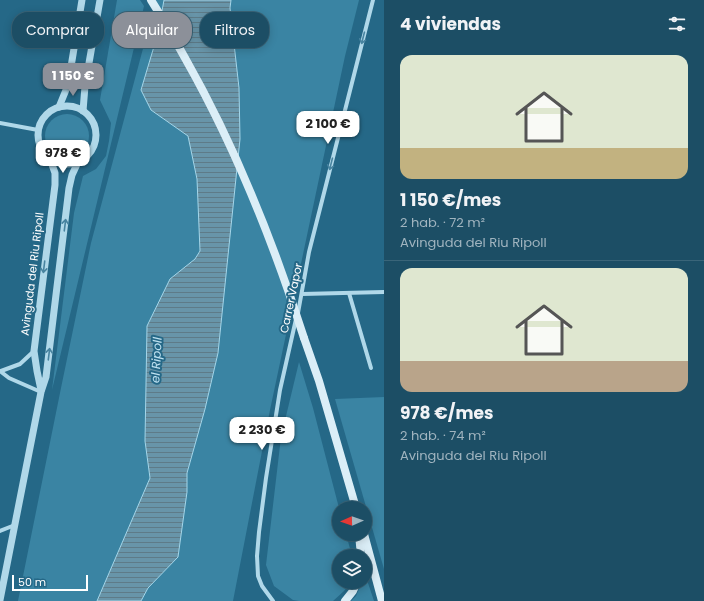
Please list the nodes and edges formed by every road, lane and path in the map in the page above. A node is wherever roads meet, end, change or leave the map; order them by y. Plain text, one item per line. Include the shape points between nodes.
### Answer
1 (82, 0) edge
2 (100, 0) edge
3 (151, 0) edge
4 (373, 0) edge
5 (59, 107) junction
6 (83, 111) junction
7 (0, 123) edge
8 (38, 130) junction
9 (50, 159) junction
10 (78, 162) junction
11 (384, 292) edge
12 (350, 293) junction
13 (302, 294) junction
14 (34, 351) junction
15 (371, 368) dead end
16 (1, 371) edge
17 (41, 392) junction
18 (353, 501) edge
19 (15, 525) junction
20 (0, 531) edge
21 (366, 541) edge
22 (354, 589) edge
23 (382, 599) edge
24 (0, 600) edge
25 (273, 601) edge
26 (345, 601) edge

1 - 5 street via 68,85
2 - 6 street
3 - 18 main road, bridge via 195,75 239,164 278,262 304,338
4 -> 13 street, Carrer Vapor via 309,252
5 - 6 street via 68,106
5 - 8 street via 45,115
6 - 10 street via 94,125 96,133 91,150
7 - 8 street
8 - 9 street via 40,146
9 - 10 street via 64,164
9 -> 14 street, Avinguda del Riu Ripoll via 55,185
17 -> 10 street, Avinguda del Riu Ripoll via 49,358 69,188
11 - 12 street
12 - 13 street
12 - 15 street
13 - 25 street, Carrer Vapor via 280,390 259,532 258,576
14 - 16 street via 20,364
14 - 17 street, Avinguda del Riu Ripoll
16 - 17 street via 9,378
17 - 19 street, Avinguda del Riu Ripoll
19 - 20 street
19 - 24 street, Avinguda del Riu Ripoll
21 - 23 main road
22 - 26 main road

